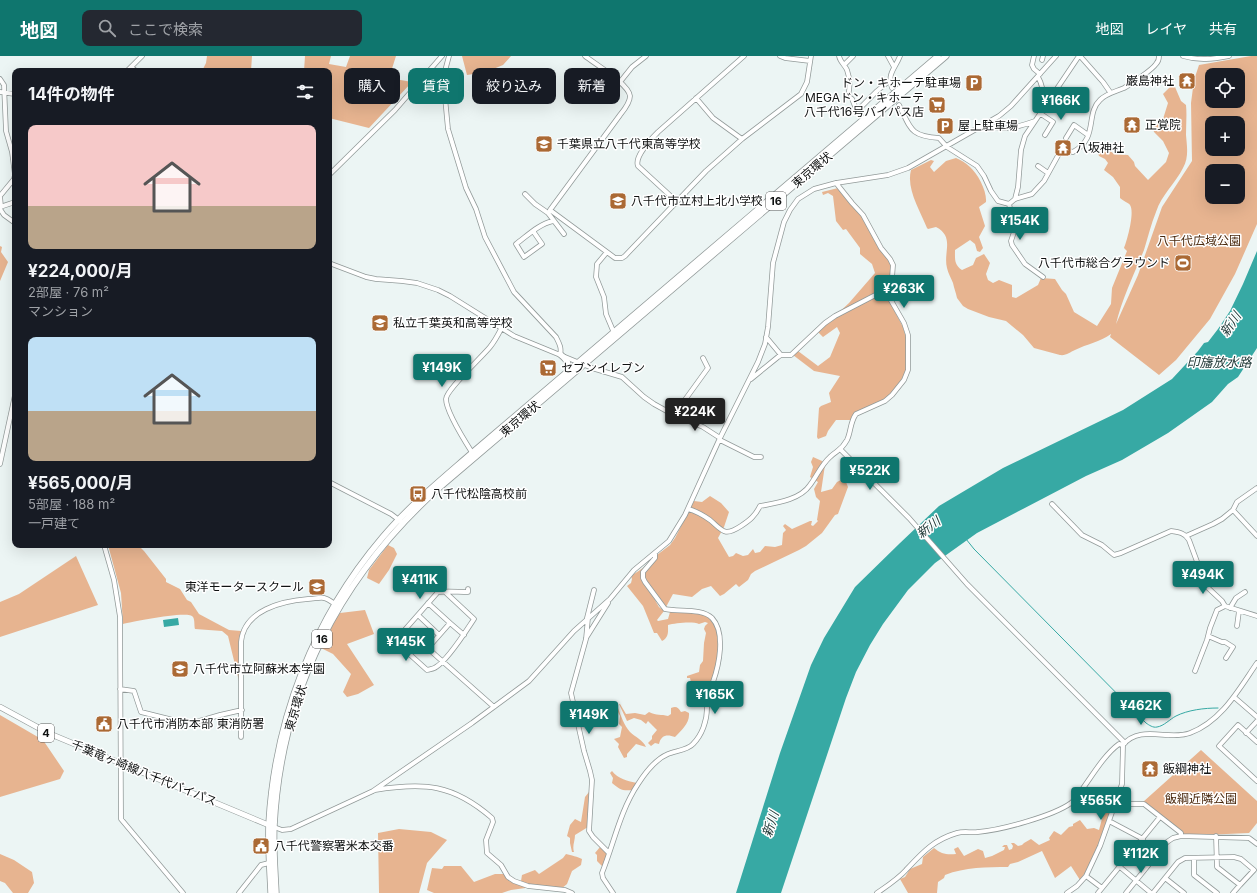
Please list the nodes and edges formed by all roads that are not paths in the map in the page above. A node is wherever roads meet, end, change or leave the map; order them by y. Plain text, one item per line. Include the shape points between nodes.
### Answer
1 (142, 56) edge
2 (442, 56) edge
3 (448, 56) edge
4 (585, 56) edge
5 (646, 56) edge
6 (744, 56) edge
7 (780, 56) edge
8 (811, 56) edge
9 (839, 56) edge
10 (853, 56) edge
11 (888, 56) edge
12 (900, 56) edge
13 (938, 56) edge
14 (946, 56) edge
15 (1034, 56) edge
16 (1056, 56) edge
17 (1080, 56) edge
18 (1159, 56) edge
19 (1184, 56) edge
20 (1229, 56) edge
21 (810, 61) junction
22 (844, 65) junction
23 (131, 67) edge
24 (894, 67) junction
25 (601, 68) edge
26 (1039, 75) junction
27 (0, 80) edge
28 (889, 81) junction
29 (620, 82) joint
30 (892, 88) dead end
31 (1055, 91) junction
32 (2, 92) edge
33 (1110, 92) junction
34 (12, 94) edge
35 (696, 98) junction
36 (1075, 100) dead end
37 (899, 105) dead end
38 (1042, 112) junction
39 (1035, 121) junction
40 (987, 124) junction
41 (1044, 135) dead end
42 (1088, 135) junction
43 (1066, 138) dead end
44 (742, 139) junction
45 (947, 147) junction
46 (12, 152) edge
47 (1038, 166) dead end
48 (332, 172) edge
49 (1048, 173) junction
50 (12, 181) edge
51 (836, 183) junction
52 (525, 194) dead end
53 (1015, 199) junction
54 (676, 202) junction
55 (12, 203) edge
56 (1008, 204) junction
57 (0, 207) edge
58 (549, 212) junction
59 (12, 221) edge
60 (553, 221) junction
61 (533, 231) junction
62 (564, 234) dead end
63 (607, 252) junction
64 (332, 264) edge
65 (1043, 277) dead end
66 (884, 290) junction
67 (501, 329) junction
68 (615, 335) junction
69 (766, 337) junction
70 (560, 355) junction
71 (781, 355) junction
72 (703, 358) dead end
73 (581, 364) junction
74 (567, 372) junction
75 (748, 382) junction
76 (12, 408) edge
77 (674, 415) junction
78 (720, 439) junction
79 (841, 450) junction
80 (474, 455) junction
81 (761, 457) dead end
82 (0, 464) edge
83 (332, 484) edge
84 (1256, 491) edge
85 (1052, 504) dead end
86 (688, 508) junction
87 (1233, 510) junction
88 (401, 521) junction
89 (1186, 536) junction
90 (1257, 536) edge
91 (105, 548) edge
92 (655, 554) junction
93 (468, 589) dead end
94 (594, 590) dead end
95 (444, 592) junction
96 (1245, 592) dead end
97 (610, 599) junction
98 (428, 603) junction
99 (335, 604) junction
100 (1228, 607) junction
101 (1239, 611) junction
102 (418, 615) junction
103 (1257, 616) edge
104 (588, 618) junction
105 (450, 623) junction
106 (1237, 626) dead end
107 (406, 629) junction
108 (464, 634) junction
109 (439, 635) junction
110 (1208, 636) junction
111 (585, 640) junction
112 (428, 648) junction
113 (1226, 658) dead end
114 (443, 661) junction
115 (1257, 663) edge
116 (1195, 671) dead end
117 (120, 689) junction
118 (1234, 697) junction
119 (0, 707) edge
120 (494, 707) junction
121 (242, 710) junction
122 (1257, 718) edge
123 (1257, 721) edge
124 (1246, 732) junction
125 (241, 737) dead end
126 (1257, 742) edge
127 (1124, 744) junction
128 (120, 764) junction
129 (1257, 781) edge
130 (373, 791) junction
131 (1116, 804) junction
132 (1160, 817) junction
133 (1109, 821) junction
134 (272, 826) junction
135 (1181, 836) junction
136 (1216, 836) junction
137 (1143, 839) junction
138 (1257, 844) edge
139 (609, 853) junction
140 (1194, 858) junction
141 (1217, 858) junction
142 (269, 863) junction
143 (1120, 867) junction
144 (1086, 876) junction
145 (1165, 878) junction
146 (1136, 880) junction
147 (1240, 885) junction
148 (1102, 888) junction
149 (183, 893) edge
150 (239, 893) edge
151 (271, 893) edge
152 (276, 893) edge
153 (572, 893) edge
154 (613, 893) edge
155 (877, 893) edge
156 (1067, 893) edge
157 (1098, 893) edge
158 (1126, 893) edge
159 (1152, 893) edge
160 (1184, 893) edge
161 (1217, 893) edge
162 (1233, 893) edge

1 - 23 street
2 - 48 street via 395,110
3 - 70 street via 444,87 448,129 466,188 485,237 514,292 556,337 560,344
4 - 25 street
5 - 29 street via 632,67
6 - 35 street
7 - 21 street
8 - 21 street
9 - 22 street
10 - 22 street
11 - 24 street
12 - 24 street
13 - 68 highway, 東京環状 / 16
14 - 68 highway, 東京環状 / 16
15 - 26 street via 1032,65
16 - 26 street
17 - 31 street
17 - 33 street
18 - 33 street via 1154,66 1124,87
19 - 20 street via 1198,60
21 - 44 street via 807,82 800,94
22 - 28 street via 849,81 848,96 852,98 857,110
24 - 28 street
26 - 38 street via 1043,94
26 - 40 street via 1011,106
27 - 32 street via 4,85
28 - 30 street
29 - 58 street via 628,90 628,104
31 - 36 street via 1072,103
31 - 38 street
32 - 34 street
32 - 46 street via 6,131
33 - 42 street via 1095,106
35 - 44 street via 718,121
35 - 54 street via 653,137 636,161 638,166
37 - 45 street via 913,132 939,138
38 - 39 street
38 - 41 street via 1053,122
39 - 40 street via 1022,126 997,129
39 - 53 street via 1024,141
40 - 45 street
42 - 43 street via 1074,125
42 - 49 street via 1073,152 1060,152
44 - 54 street
45 - 51 street via 916,165 888,175
45 - 56 street via 977,166 998,201
47 - 49 street
49 - 53 street via 1032,194
50 - 57 street via 0,196
51 - 66 street via 863,215 893,265 892,278
51 - 69 street via 814,189 798,199 784,222 773,263
52 - 58 street
53 - 56 street
54 - 63 street via 622,258 615,258
55 - 57 street
56 - 65 street via 1016,229 1011,241 1012,246 1025,264
57 - 59 street via 4,215
58 - 60 street
58 - 63 street
60 - 61 street
60 - 62 street
61 - 61 street via 542,244 524,257 516,244
63 - 68 street via 597,264 596,277 604,297 606,314
64 - 67 street via 366,277 428,286 450,296
66 - 71 street via 825,323 792,355
66 - 79 street via 908,335 907,376 885,401 856,414
67 - 70 street
67 - 80 street via 489,348 458,381 446,399 452,416
68 - 73 highway, 東京環状 / 16
69 - 71 street
69 - 75 street
70 - 73 street
70 - 74 highway via 568,361
71 - 75 street
72 - 77 street via 708,368
73 - 74 highway, 東京環状 / 16
73 - 77 street via 622,378 648,401
73 - 80 highway, 東京環状 / 16
74 - 80 highway, 東京環状 / 16
75 - 78 street
76 - 82 street
77 - 78 street via 703,427
78 - 81 street via 754,457
78 - 86 street
79 - 86 street via 829,457 804,492 760,506 752,520 732,532 720,530 703,515
79 - 127 street via 912,521 967,584
80 - 88 highway, 東京環状 / 16
83 - 88 street
84 - 87 street via 1237,502
85 - 89 street via 1082,535 1102,545 1114,555 1171,531
86 - 92 street via 670,541
87 - 89 street via 1213,524
87 - 90 street
88 - 99 highway, 東京環状 / 16 via 374,548
88 - 134 highway, 東京環状 / 16 via 357,579 313,659 288,730
89 - 100 street via 1206,586
91 - 117 street via 114,580 120,617
92 - 97 street via 634,570
92 - 139 street via 655,558 643,572 645,582 665,609 702,612 712,618 718,626 720,653 708,693 702,730 693,745 666,755 643,777 622,816
93 - 95 street via 468,592
94 - 104 street
95 - 98 street via 438,592
95 - 108 street via 474,619
96 - 100 street
97 - 104 street
97 - 111 street
98 - 102 street
98 - 105 street
99 - 121 street via 324,598 273,605 247,623 241,642
99 - 134 highway, 東京環状 / 16 via 311,650 289,707 274,775
100 - 101 street
100 - 110 street via 1217,610
101 - 103 street
101 - 106 street
102 - 107 street
102 - 109 street
104 - 111 street
104 - 120 street via 529,681
105 - 108 street
105 - 109 street
107 - 112 street
107 - 114 street via 395,641 427,670 436,668
108 - 114 street
109 - 112 street
110 - 113 street via 1233,647
110 - 116 street
111 - 139 street via 570,693 592,780 589,831
112 - 114 street
114 - 120 street
115 - 118 street
117 - 121 street via 134,691 141,712 189,724
117 - 128 street
118 - 122 street
118 - 127 street via 1219,714 1192,732 1184,735 1142,734
119 - 128 main road, 千葉竜ヶ崎線八千代バイパス / 4 via 48,733
120 - 130 street
121 - 125 street
123 - 124 street
124 - 126 street
124 - 129 street via 1238,725 1219,746
127 - 131 street via 1122,784
127 - 155 street via 1119,744 1109,753 1077,797 1067,806 992,830 959,832 952,835 925,850 906,870
128 - 134 main road, 千葉竜ヶ崎線八千代バイパス / 4
128 - 149 street via 121,819
130 - 134 street via 291,829 282,830
130 - 153 street via 414,786 442,788 456,794 492,818 493,822 486,840 487,853 501,865 508,877 528,886
131 - 132 street via 1144,804
131 - 133 street
132 - 135 street via 1181,833
132 - 137 street
133 - 137 street
133 - 144 street
134 - 142 highway, 東京環状 / 16
134 - 152 highway, 東京環状 / 16
135 - 136 street
135 - 146 street via 1167,842
136 - 138 street via 1249,838
136 - 141 street
137 - 143 street
139 - 154 street via 602,875
140 - 141 street
140 - 145 street via 1179,860
140 - 161 street via 1194,875
141 - 147 street via 1217,866
141 - 147 street via 1238,858 1254,870
142 - 150 street via 261,865
142 - 151 highway, 東京環状 / 16
143 - 146 street
143 - 148 street
144 - 148 street
144 - 156 street
145 - 159 street
145 - 160 street
146 - 158 street
146 - 159 street
147 - 162 street
148 - 157 street

